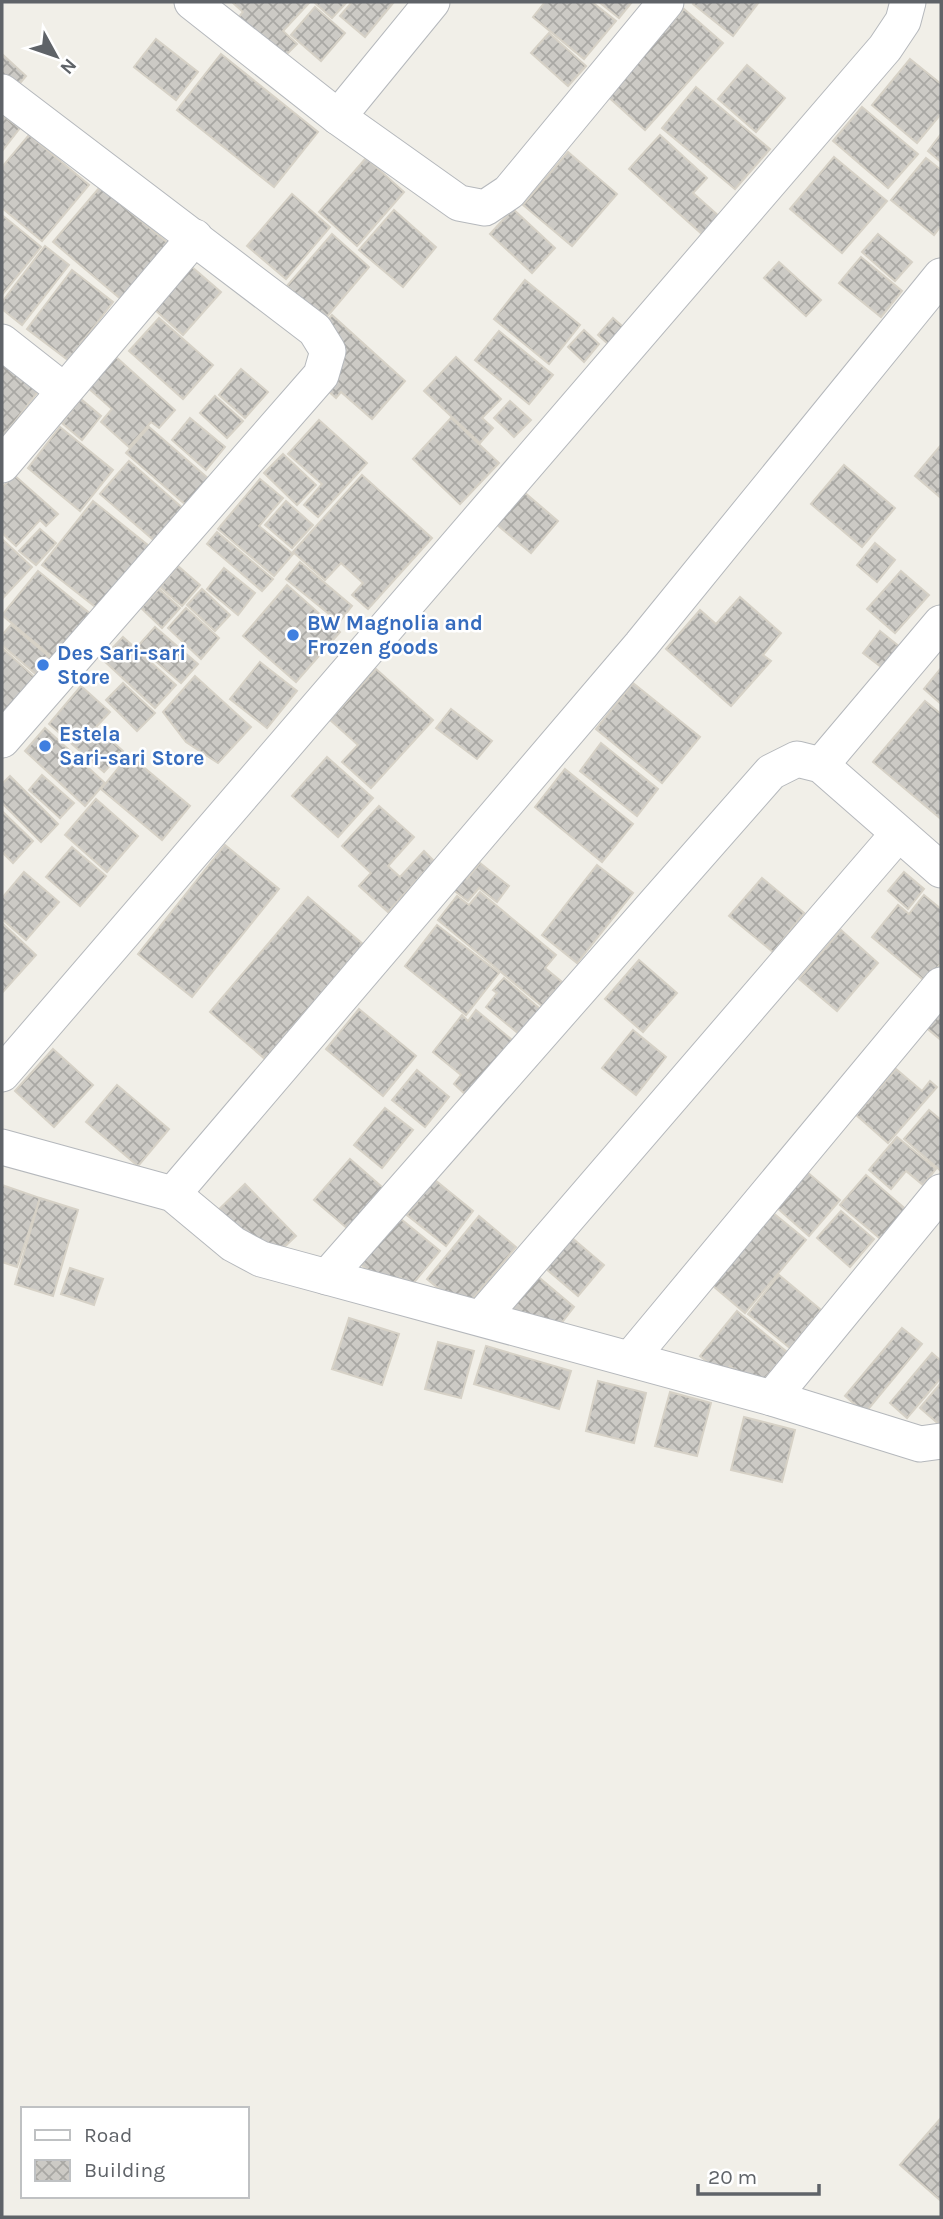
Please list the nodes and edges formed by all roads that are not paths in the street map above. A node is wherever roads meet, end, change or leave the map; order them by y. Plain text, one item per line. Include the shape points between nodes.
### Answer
1 (192, 2) edge
2 (432, 2) edge
3 (666, 2) edge
4 (908, 2) edge
5 (2, 92) edge
6 (338, 117) junction
7 (195, 237) junction
8 (941, 276) edge
9 (2, 342) edge
10 (63, 390) junction
11 (2, 465) edge
12 (941, 623) edge
13 (2, 740) edge
14 (821, 765) junction
15 (898, 834) junction
16 (941, 870) edge
17 (941, 985) edge
18 (2, 1074) edge
19 (2, 1147) edge
20 (941, 1192) edge
21 (173, 1194) junction
22 (327, 1277) junction
23 (482, 1317) junction
24 (630, 1359) junction
25 (772, 1398) junction
26 (941, 1441) edge

1 - 6 street
2 - 6 street
3 - 6 street via 509,192 485,208 459,203
4 - 18 street via 903,20 885,48
5 - 7 street
7 - 10 street
7 - 13 street via 315,330 328,351 321,375
8 - 21 street via 641,645
9 - 10 street
10 - 11 street
12 - 14 street
14 - 15 street
14 - 22 street via 797,759 771,772
15 - 16 street
15 - 23 street
17 - 24 street
19 - 21 street
20 - 25 street
21 - 22 street via 233,1244 261,1259
22 - 23 street
23 - 24 street
24 - 25 street
25 - 26 street via 920,1444

